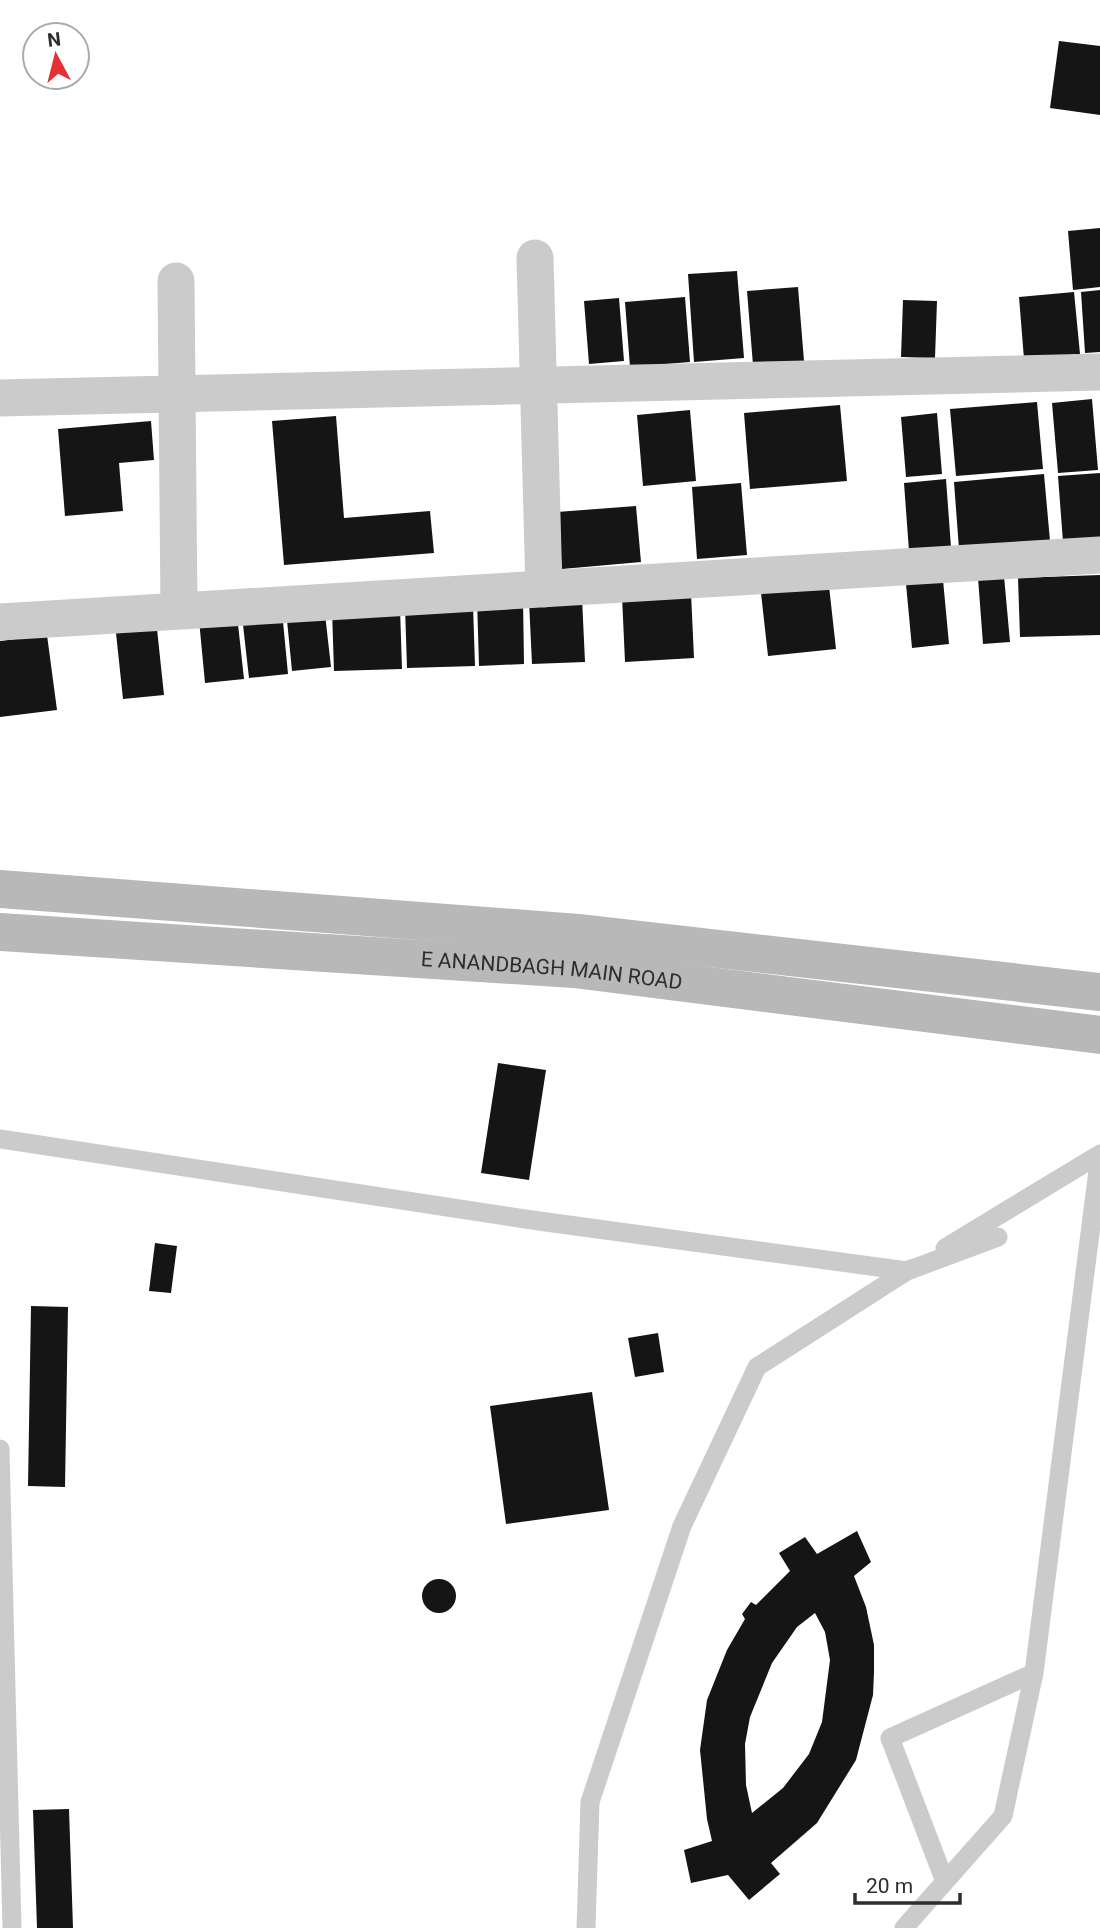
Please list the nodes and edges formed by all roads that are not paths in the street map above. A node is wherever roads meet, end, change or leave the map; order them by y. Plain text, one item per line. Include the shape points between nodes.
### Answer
1 (535, 258) dead end
2 (176, 281) dead end
3 (1100, 372) edge
4 (540, 385) junction
5 (176, 392) junction
6 (0, 398) edge
7 (1100, 555) edge
8 (544, 589) junction
9 (179, 611) junction
10 (0, 622) edge
11 (0, 889) edge
12 (0, 932) edge
13 (1100, 992) edge
14 (1100, 1035) edge
15 (0, 1139) edge
16 (1100, 1155) edge
17 (998, 1237) dead end
18 (908, 1271) junction
19 (0, 1449) edge
20 (1034, 1673) junction
21 (944, 1880) junction
22 (12, 1928) edge
23 (586, 1928) edge
24 (904, 1928) edge

1 - 4 street
2 - 5 street
3 - 4 street
4 - 5 street
4 - 8 street
5 - 6 street
5 - 9 street
7 - 8 street
8 - 9 street
9 - 10 street
11 - 13 street, E ANANDBAGH MAIN ROAD via 578,933
12 - 14 street, E ANANDBAGH MAIN ROAD via 574,969
15 - 18 lane via 539,1221
16 - 18 lane
16 - 20 lane
17 - 18 lane
18 - 23 lane via 757,1367 682,1526 590,1802
19 - 22 lane
20 - 21 lane via 1003,1816
20 - 21 lane via 890,1738
21 - 24 lane

